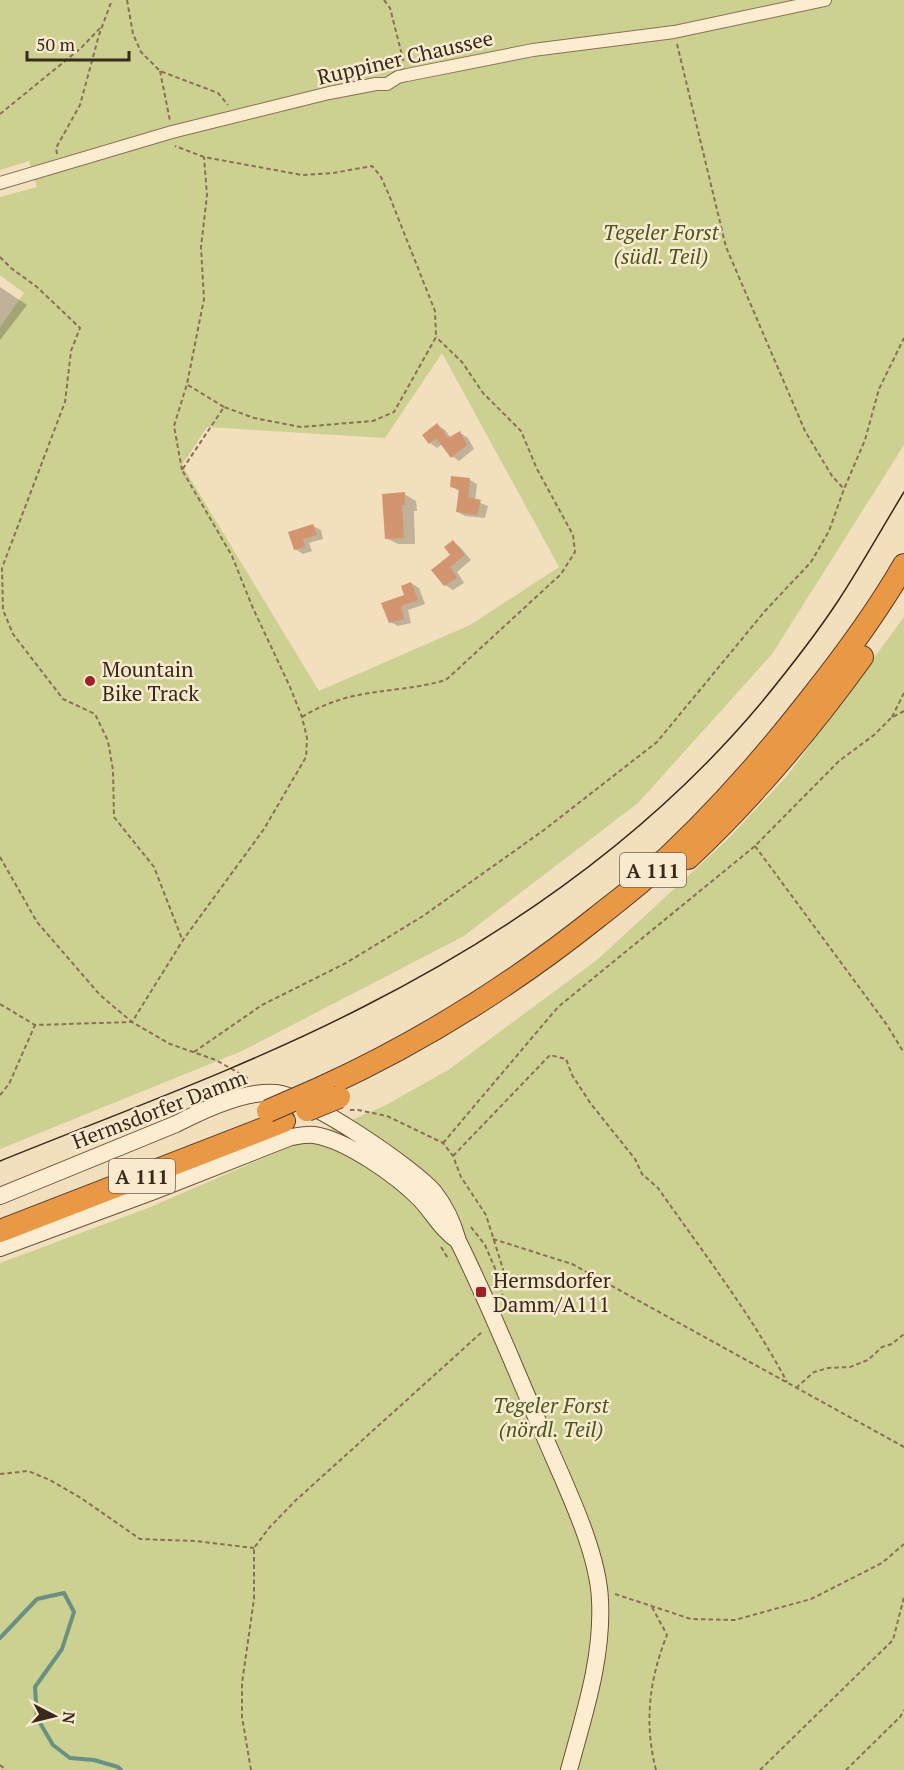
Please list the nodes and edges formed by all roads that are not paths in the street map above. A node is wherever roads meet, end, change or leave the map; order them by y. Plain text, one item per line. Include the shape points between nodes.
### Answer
1 (825, 0) edge
2 (0, 183) edge
3 (904, 565) edge
4 (904, 592) edge
5 (335, 1098) junction
6 (276, 1116) junction
7 (0, 1196) edge
8 (0, 1214) edge
9 (0, 1231) edge
10 (458, 1241) junction
11 (0, 1248) edge
12 (569, 1770) edge

1 - 2 street, Ruppiner Chaussee via 674,32 533,50 407,75 387,84 329,93 172,132
3 - 5 highway, A 111 via 860,636 766,755 641,882 487,998 409,1045
4 - 5 highway, A 111 via 874,641 798,741 717,831 649,894 521,993 431,1049
5 - 6 highway, A 111, bridge
6 - 8 highway, A 111
6 - 9 highway, A 111
7 - 10 main road, Hermsdorfer Damm via 244,1096 276,1094 288,1096 337,1122 418,1176 443,1205
10 - 11 main road, Hermsdorfer Damm via 401,1181 342,1144 311,1134 291,1137
10 - 12 main road, Hermsdorfer Damm via 552,1455 593,1560 601,1631 591,1691

